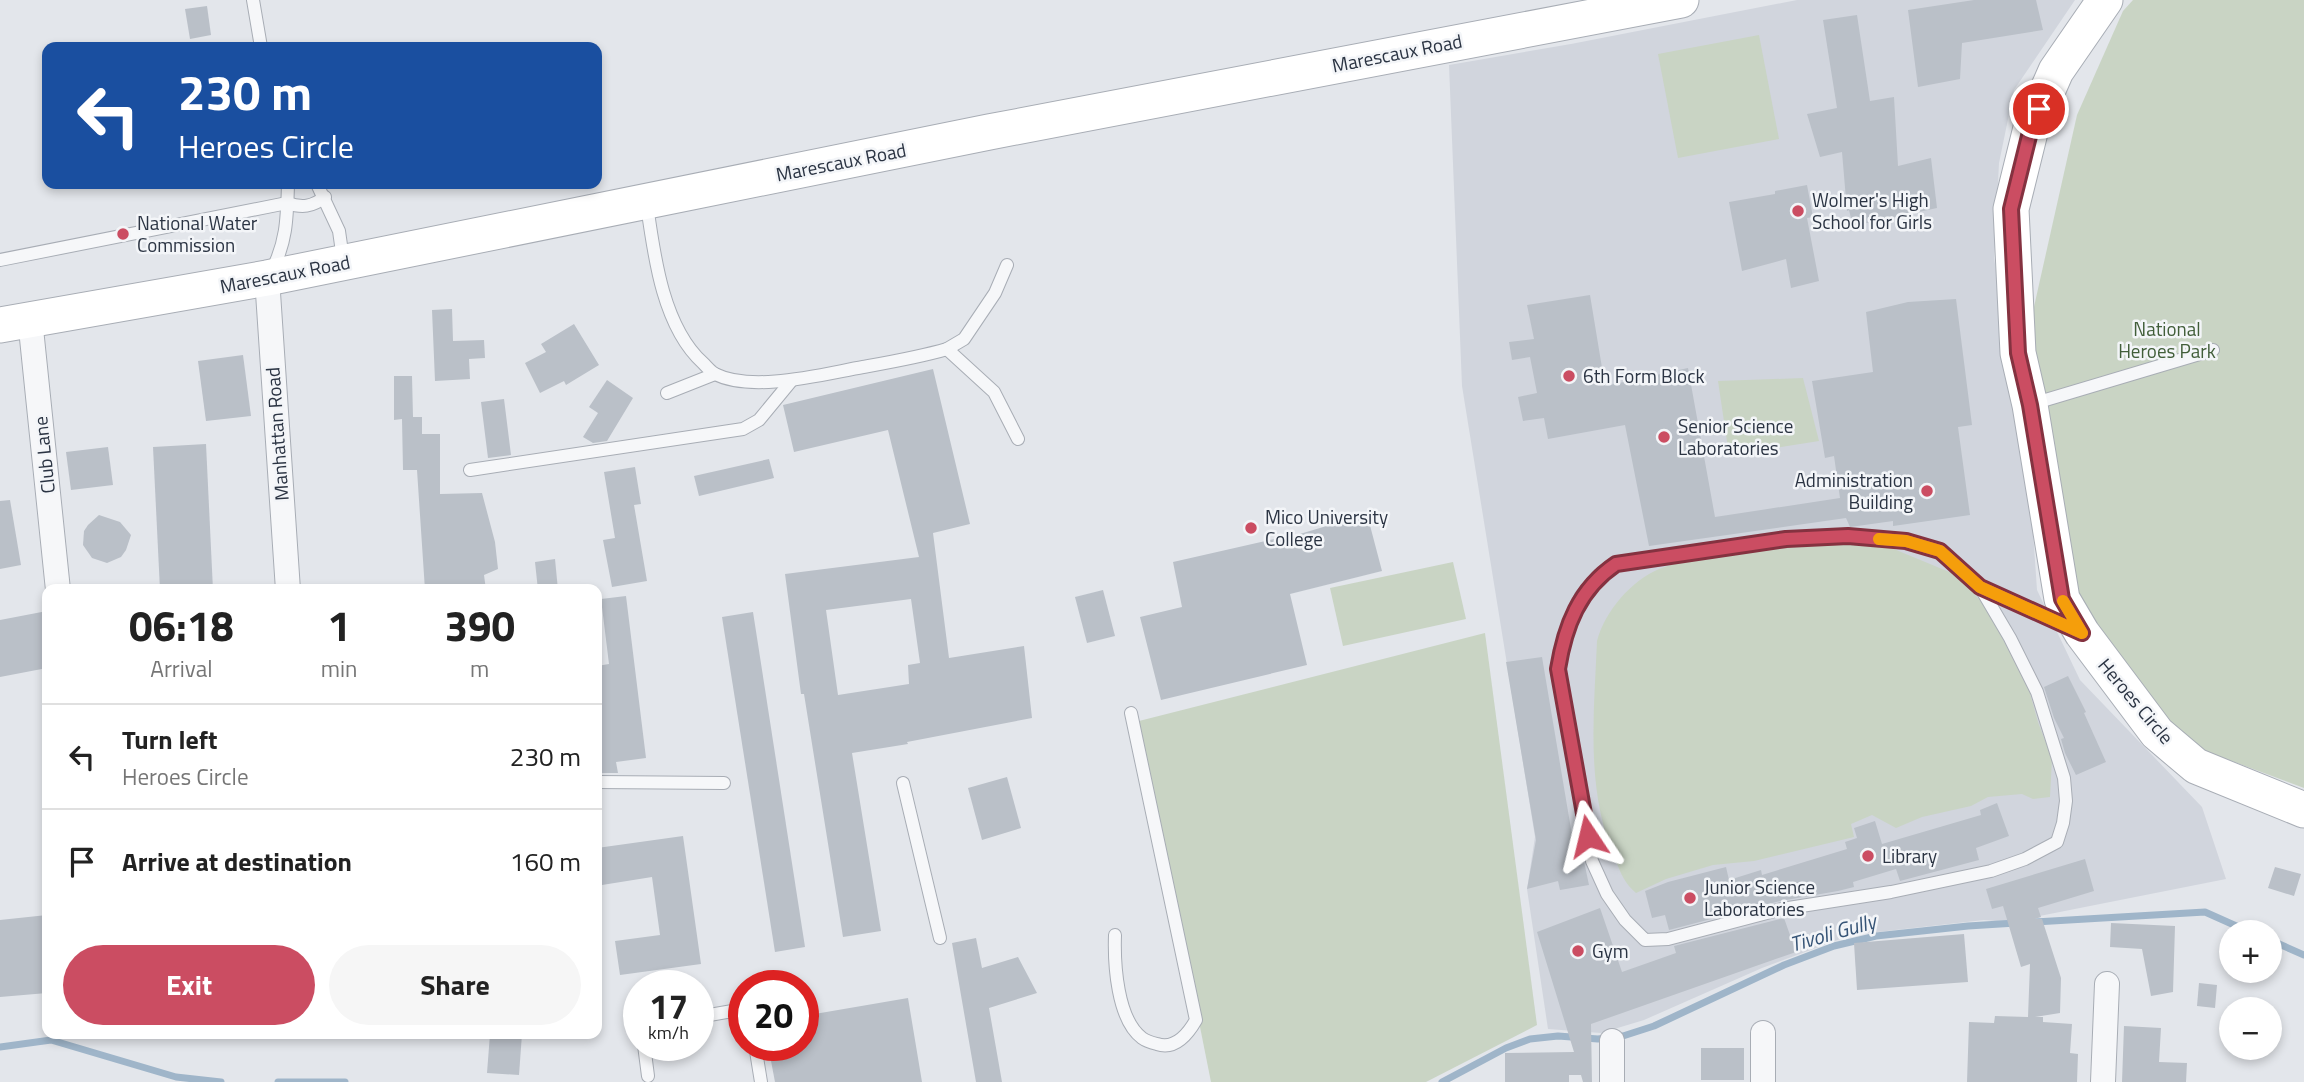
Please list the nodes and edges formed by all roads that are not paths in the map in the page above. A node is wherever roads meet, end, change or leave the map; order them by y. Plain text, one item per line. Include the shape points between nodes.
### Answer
1 (253, 0) edge
2 (1681, 0) edge
3 (2105, 0) edge
4 (260, 42) edge
5 (288, 189) edge
6 (320, 189) edge
7 (325, 197) junction
8 (646, 201) junction
9 (287, 203) junction
10 (0, 260) edge
11 (343, 262) junction
12 (1007, 265) dead end
13 (267, 278) junction
14 (15, 322) edge
15 (947, 349) junction
16 (2213, 350) dead end
17 (715, 374) junction
18 (792, 380) junction
19 (667, 393) dead end
20 (2030, 405) junction
21 (1018, 439) dead end
22 (470, 470) dead end
23 (57, 584) edge
24 (288, 584) edge
25 (1980, 587) junction
26 (2082, 633) junction
27 (1131, 713) dead end
28 (602, 782) edge
29 (724, 783) dead end
30 (903, 783) dead end
31 (2304, 810) edge
32 (1115, 935) dead end
33 (940, 938) dead end
34 (2107, 984) dead end
35 (1763, 1033) dead end
36 (1612, 1041) dead end
37 (646, 1061) edge
38 (758, 1061) edge
39 (648, 1076) dead end
40 (761, 1082) edge
41 (1612, 1082) edge
42 (1763, 1082) edge
43 (2103, 1082) edge

1 - 4 lane
2 - 8 main road, Marescaux Road
3 - 20 main road, Heroes Circle via 2056,71 2031,128 2011,209 2018,353
5 - 9 lane
6 - 7 lane
7 - 9 lane via 307,206
7 - 11 lane
8 - 11 main road, Marescaux Road
8 - 17 lane via 654,257 673,319 698,359
9 - 10 lane
9 - 13 lane via 285,236
11 - 13 main road, Marescaux Road
12 - 15 lane via 995,293 964,339
13 - 14 main road, Marescaux Road
13 - 24 street, Manhattan Road
14 - 23 street, Club Lane
15 - 18 lane
15 - 21 lane via 994,392
16 - 20 lane
17 - 18 lane via 744,381
17 - 19 lane
18 - 22 lane via 759,420 743,429
20 - 26 main road, Heroes Circle via 2062,599
25 - 25 lane via 1940,551 1906,541 1848,536 1786,539 1616,564 1599,575 1581,596 1558,669 1592,861 1625,920 1645,940 1668,939 1782,909 1991,871 2057,842 2066,801 2064,778 2037,691
25 - 26 lane
26 - 31 main road, Heroes Circle via 2157,733 2196,766
27 - 32 lane via 1196,1020 1175,1043 1161,1046 1142,1038 1128,1020 1118,986
28 - 29 lane
30 - 33 lane
34 - 43 street
35 - 42 street
36 - 41 street
37 - 39 lane
38 - 40 lane

